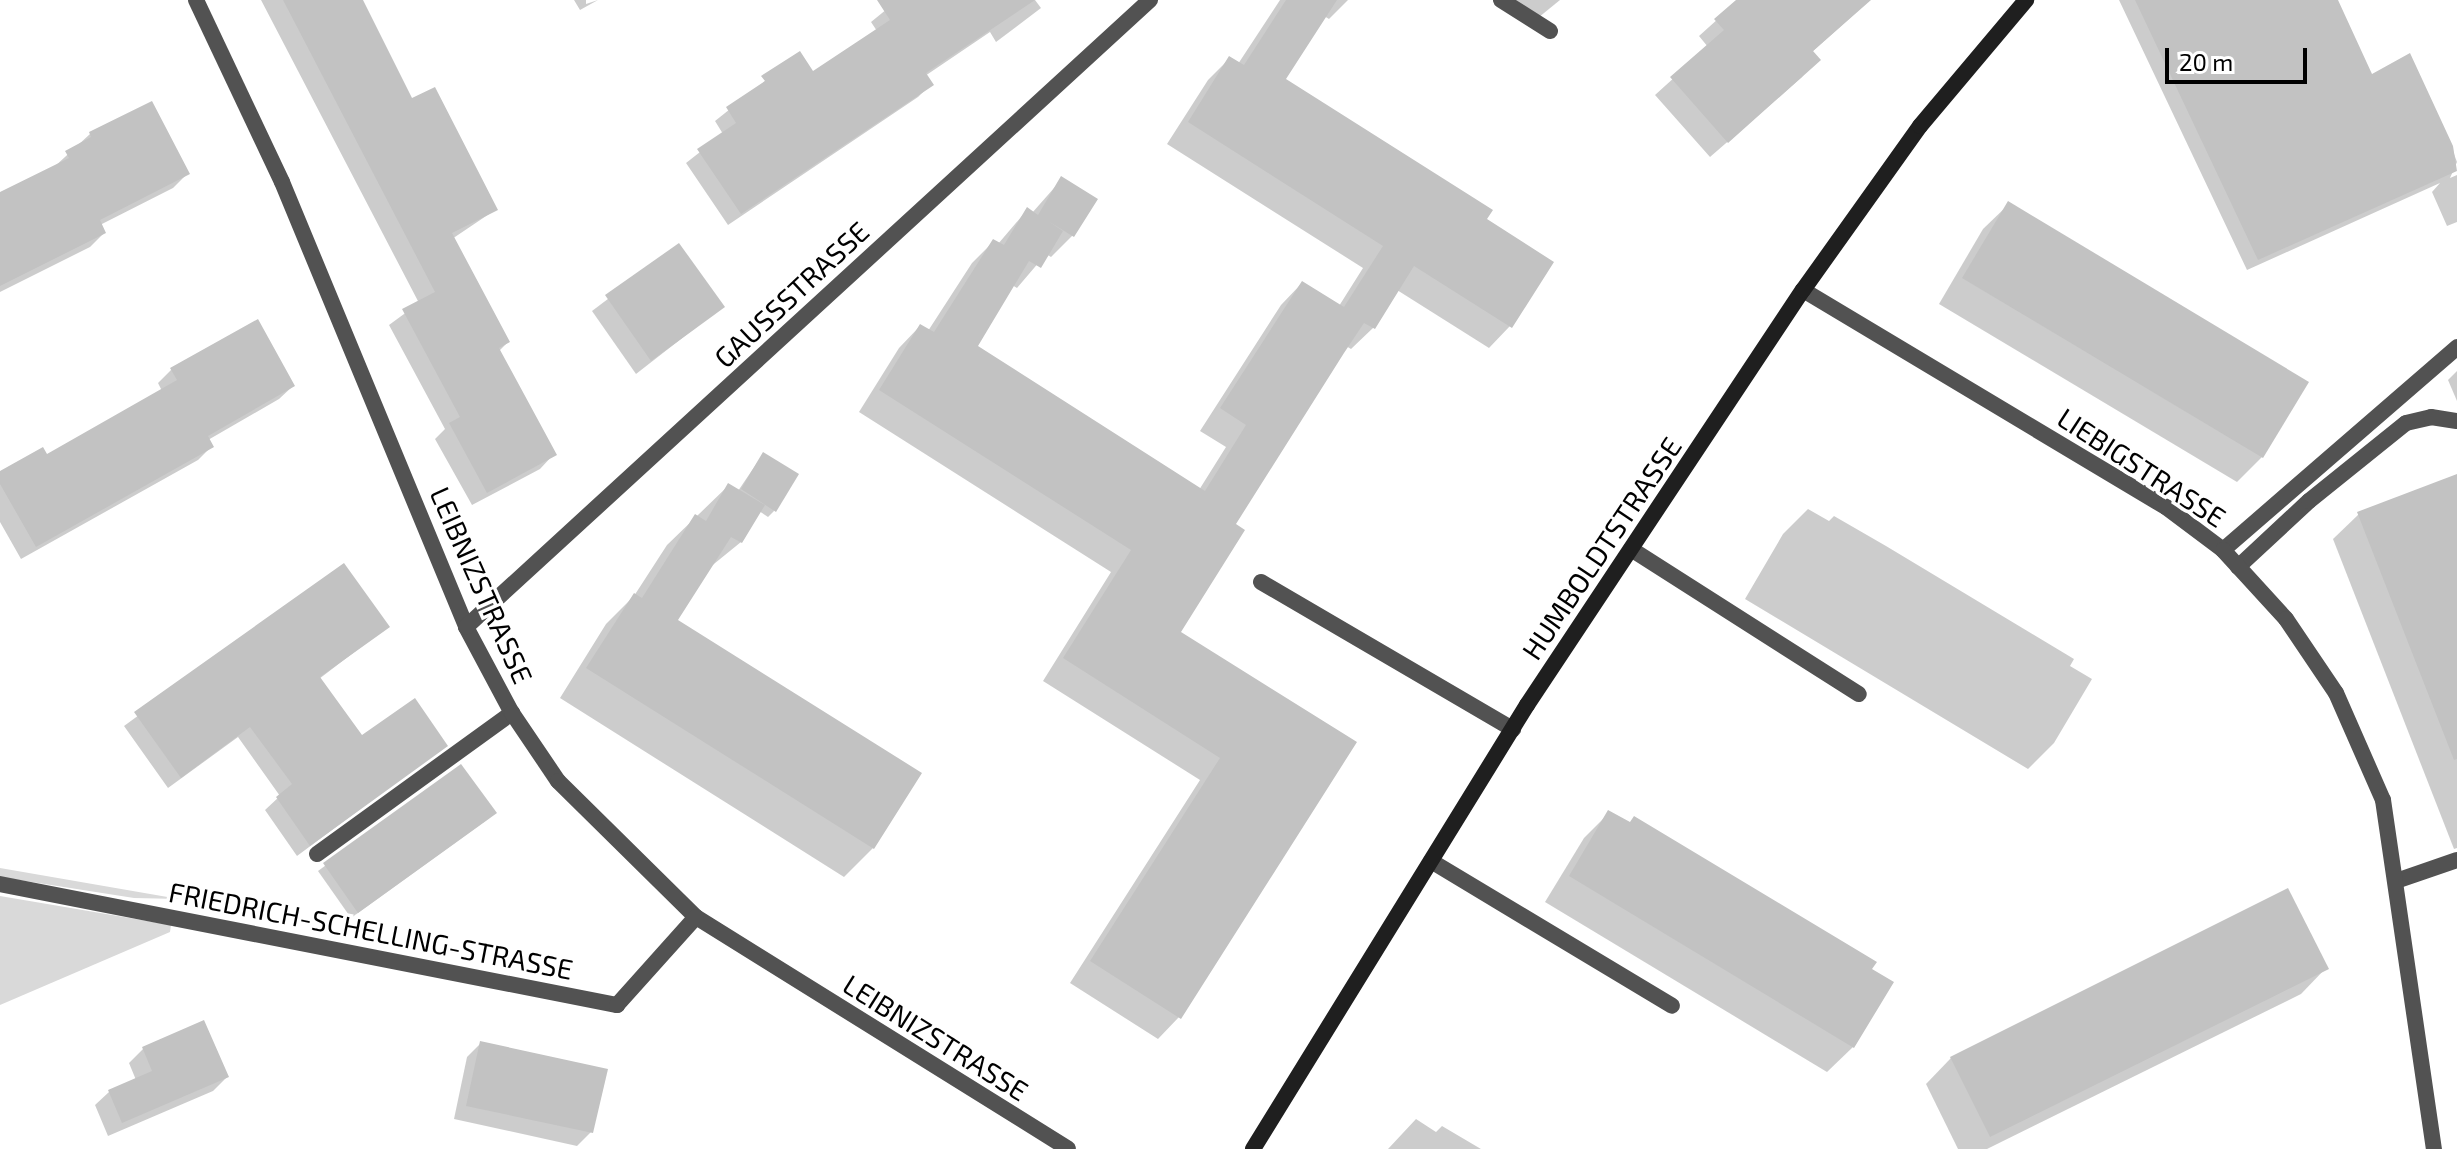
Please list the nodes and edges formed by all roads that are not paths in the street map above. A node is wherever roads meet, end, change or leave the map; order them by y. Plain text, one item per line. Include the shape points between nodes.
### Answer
1 (196, 0) edge
2 (1501, 0) edge
3 (2026, 0) edge
4 (1139, 4) edge
5 (1550, 31) dead end
6 (1803, 290) junction
7 (2457, 347) edge
8 (2457, 421) edge
9 (1631, 549) junction
10 (2223, 550) junction
11 (2238, 567) junction
12 (1261, 582) dead end
13 (466, 627) junction
14 (1859, 694) dead end
15 (512, 713) junction
16 (1513, 729) junction
17 (317, 854) dead end
18 (2457, 860) edge
19 (1431, 861) junction
20 (2399, 880) junction
21 (0, 884) edge
22 (696, 917) junction
23 (1672, 1006) dead end
24 (1068, 1149) edge
25 (1253, 1149) edge
26 (2434, 1149) edge

1 - 13 street, LEIBNIZSTRASSE via 282,182
2 - 5 street
3 - 6 street, HUMBOLDTSTRASSE via 1920,126
4 - 13 street, GAUSSSTRASSE
6 - 9 street, HUMBOLDTSTRASSE
6 - 10 street, LIEBIGSTRASSE via 2166,507
7 - 10 street
8 - 11 street via 2431,417 2406,423
9 - 14 street
9 - 16 street, HUMBOLDTSTRASSE
10 - 11 street, LIEBIGSTRASSE
11 - 20 street, LIEBIGSTRASSE via 2286,619 2336,693 2383,800
12 - 16 street
13 - 15 street, LEIBNIZSTRASSE
15 - 17 street
15 - 22 street, LEIBNIZSTRASSE via 558,781
16 - 19 street, HUMBOLDTSTRASSE
18 - 20 street
19 - 23 street
19 - 25 street, HUMBOLDTSTRASSE
20 - 26 street, LIEBIGSTRASSE
21 - 22 street, FRIEDRICH-SCHELLING-STRASSE via 617,1005
22 - 24 street, LEIBNIZSTRASSE

